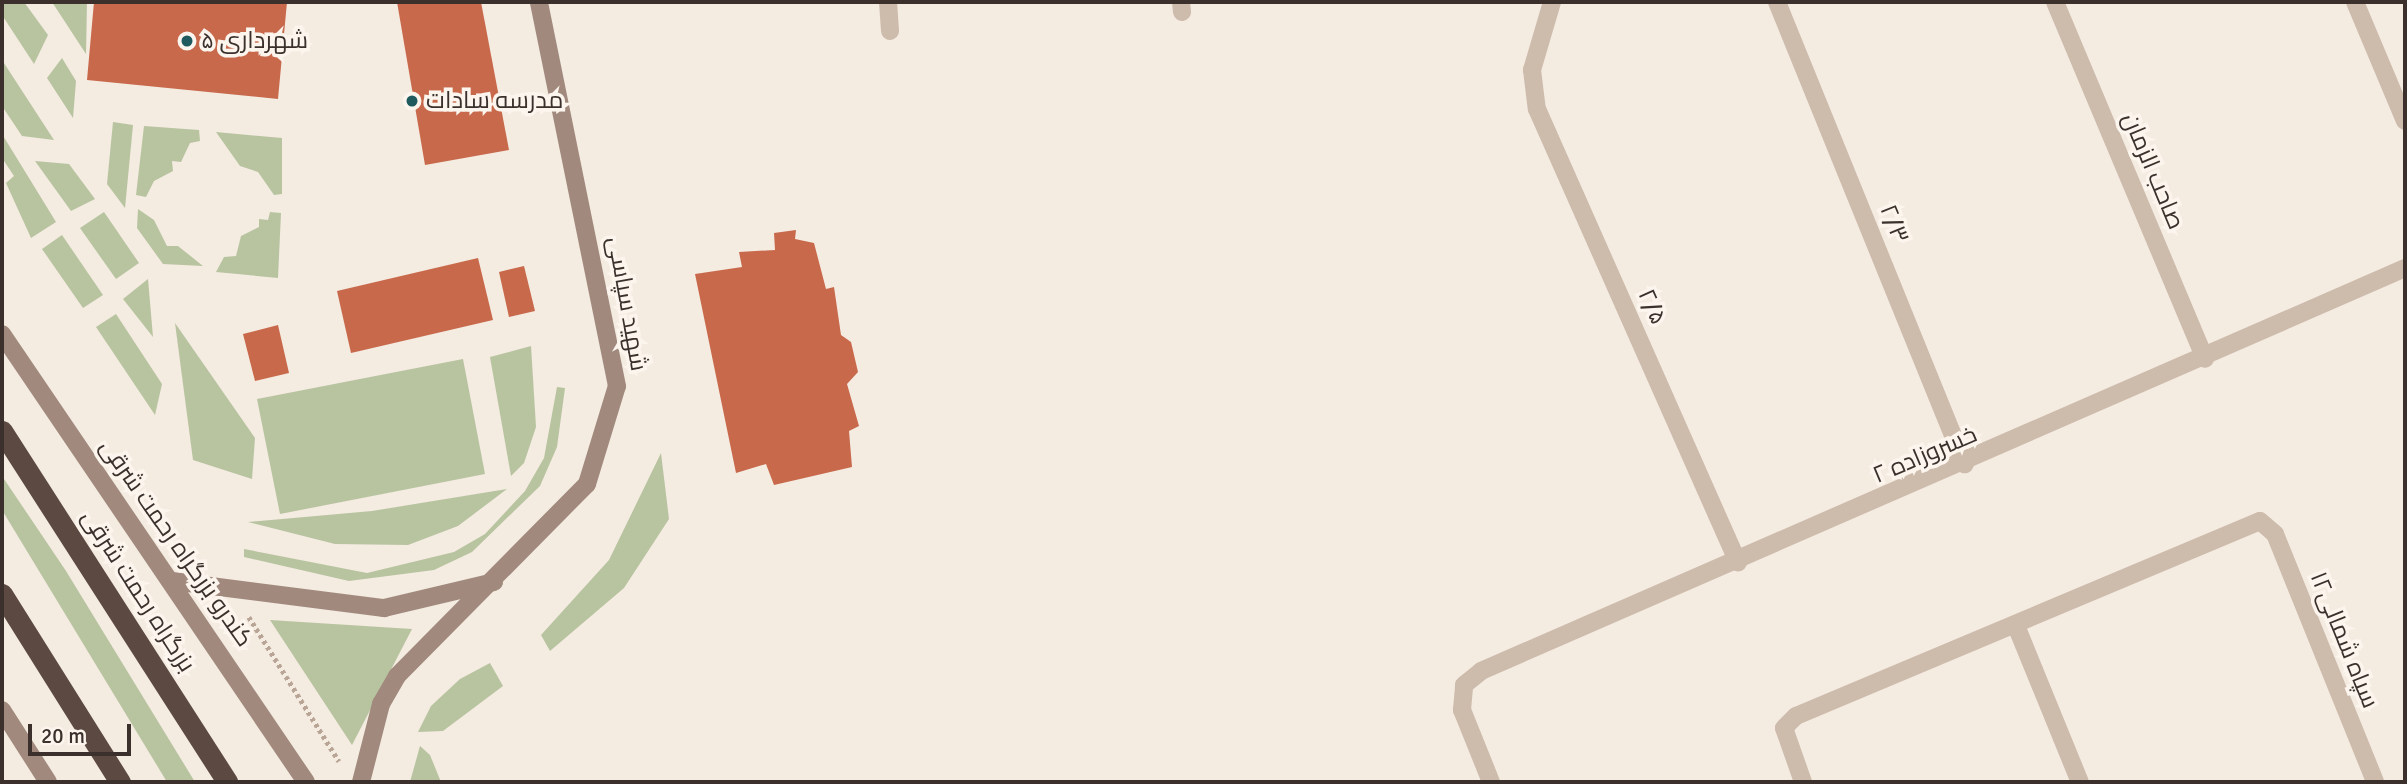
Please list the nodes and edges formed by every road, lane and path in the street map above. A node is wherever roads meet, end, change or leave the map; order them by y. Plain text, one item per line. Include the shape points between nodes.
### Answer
1 (539, 2) edge
2 (888, 2) edge
3 (1552, 2) edge
4 (1777, 2) edge
5 (2056, 2) edge
6 (2355, 2) edge
7 (890, 31) dead end
8 (2405, 121) edge
9 (2405, 268) edge
10 (2, 334) edge
11 (2205, 359) junction
12 (2, 431) edge
13 (1965, 464) junction
14 (1738, 562) junction
15 (172, 581) junction
16 (497, 581) junction
17 (236, 593) junction
18 (2, 594) edge
19 (2017, 628) junction
20 (2, 710) edge
21 (345, 771) dead end
22 (48, 782) edge
23 (120, 782) edge
24 (228, 782) edge
25 (306, 782) edge
26 (361, 782) edge
27 (1491, 782) edge
28 (1803, 782) edge
29 (2080, 782) edge
30 (2375, 782) edge

1 - 16 street, شهید سپاسی via 617,386 587,484
2 - 7 street
3 - 14 street, ۲/۵ via 1532,70 1537,109
4 - 13 street, ۲/۳
5 - 11 street, صاحب الزمان
6 - 8 street
9 - 11 street, خسروزاده ۲
10 - 15 street, کندرو بزرگراه رحمت شرقی
11 - 13 street, خسروزاده ۲
12 - 24 highway, بزرگراه رحمت شرقی
13 - 14 street, خسروزاده ۲
14 - 27 street, خسروزاده ۲ via 1480,671 1464,685 1462,710
15 - 17 street
15 - 25 street, کندرو بزرگراه رحمت شرقی
16 - 17 street via 384,608
16 - 26 street, شهید سپاسی via 397,676 381,704
17 - 21 path
18 - 23 highway
19 - 28 street via 1796,716 1784,728
19 - 29 street
19 - 30 street, سپاه شمالی۱۲ via 2260,521 2274,534
20 - 22 street

